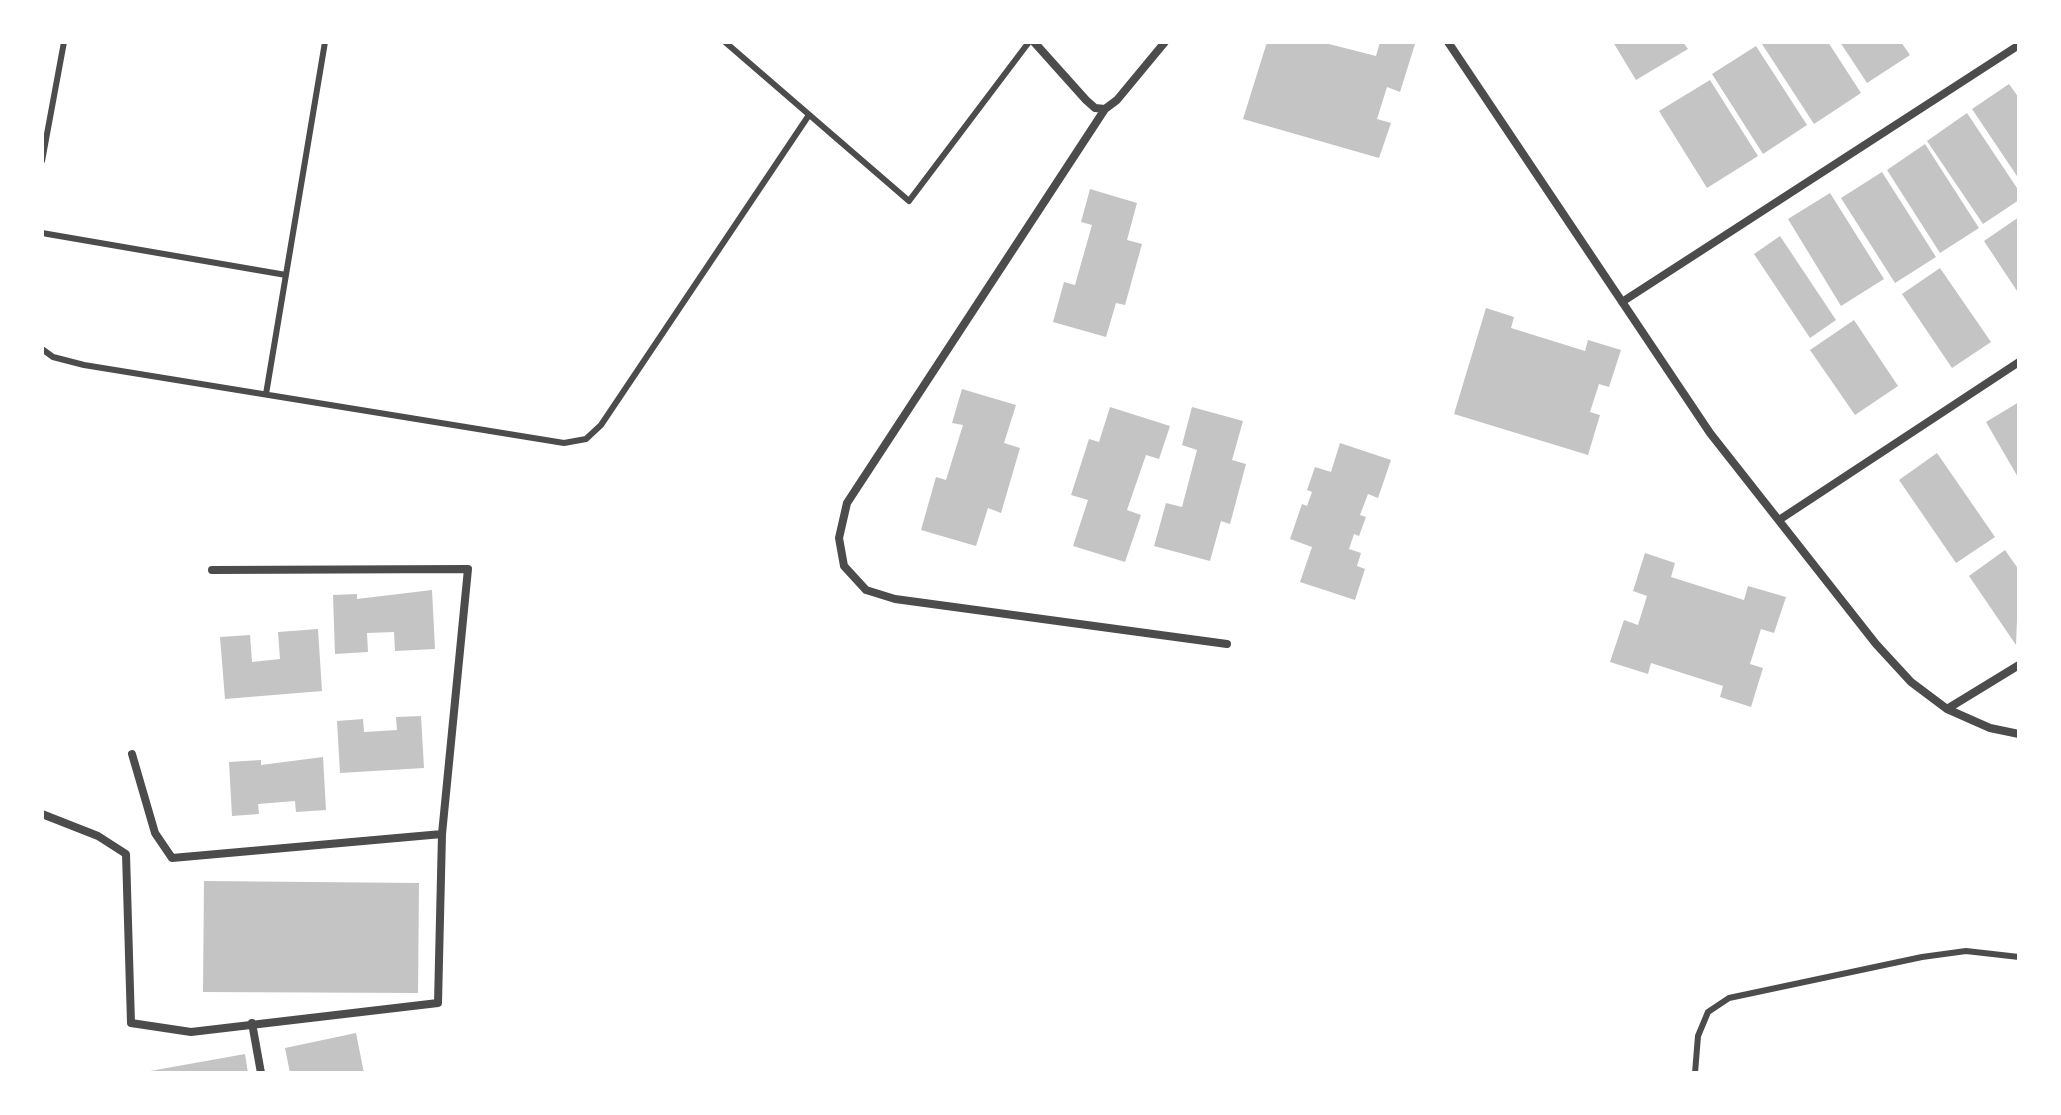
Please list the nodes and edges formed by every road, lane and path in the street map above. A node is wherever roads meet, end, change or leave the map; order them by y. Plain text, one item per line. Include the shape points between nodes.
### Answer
1 (64, 42) edge
2 (325, 42) edge
3 (725, 42) edge
4 (1031, 42) edge
5 (1165, 42) edge
6 (1448, 42) edge
7 (2019, 45) edge
8 (1105, 109) junction
9 (809, 115) junction
10 (42, 161) edge
11 (42, 233) edge
12 (286, 275) junction
13 (1622, 302) junction
14 (42, 349) edge
15 (2019, 362) edge
16 (266, 394) junction
17 (1779, 520) junction
18 (212, 570) dead end
19 (1227, 644) dead end
20 (2019, 665) edge
21 (1947, 709) junction
22 (2019, 734) edge
23 (132, 754) dead end
24 (42, 814) edge
25 (442, 834) junction
26 (2019, 957) edge
27 (252, 1023) junction
28 (261, 1073) edge
29 (1695, 1073) edge

1 - 10 lane
2 - 12 lane
3 - 9 lane
4 - 8 street via 1086,100
4 - 9 lane via 912,200
5 - 8 street
6 - 13 street
7 - 13 street
8 - 19 street via 847,503 839,538 844,566 866,590 895,599
9 - 16 lane via 601,425 586,439 564,443
11 - 12 lane
12 - 16 lane
13 - 17 street via 1710,433
14 - 16 lane via 84,365
15 - 17 street
17 - 21 street via 1876,644 1911,682
18 - 25 street via 468,569
20 - 21 street
21 - 22 street
23 - 25 street via 155,833 172,858
24 - 27 street via 98,836 126,854 131,1023 191,1032
25 - 27 street via 438,1003
26 - 29 lane via 1966,951 1922,957 1729,998 1708,1012 1698,1036
27 - 28 street

